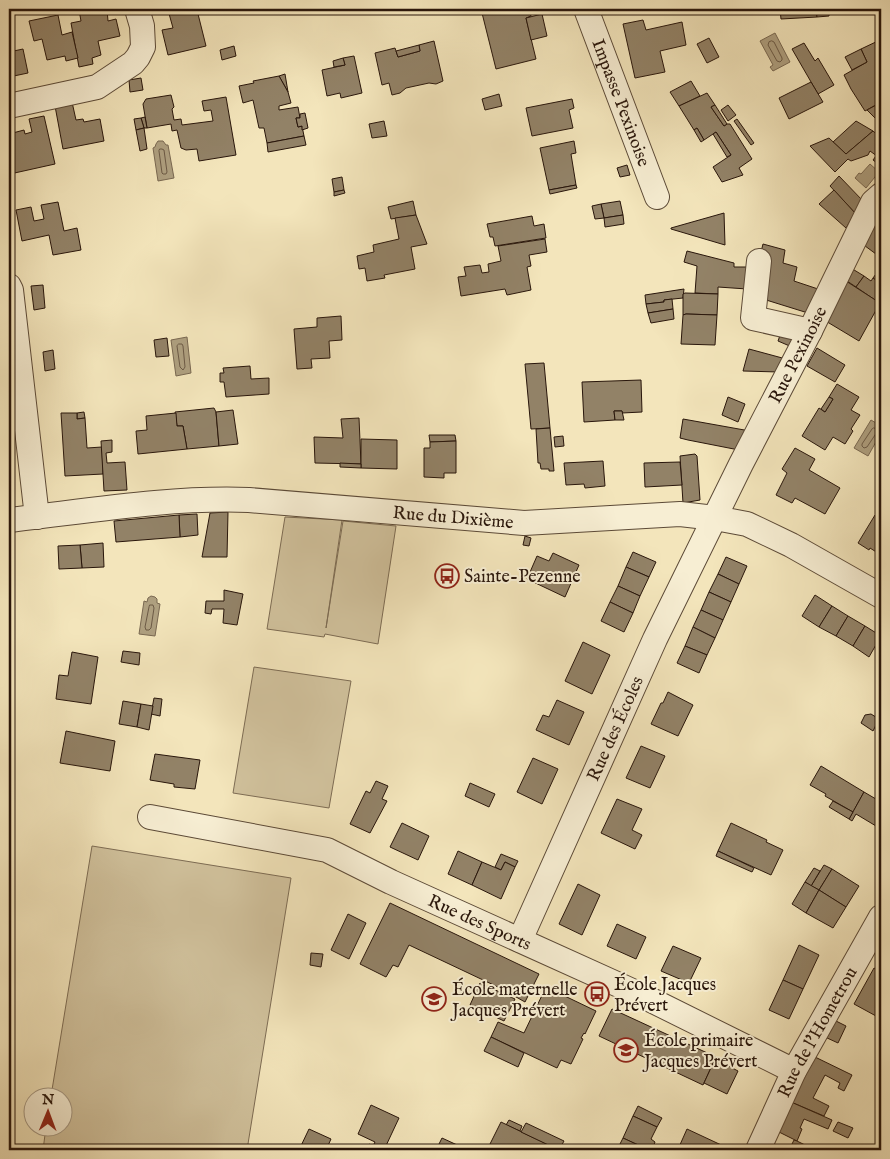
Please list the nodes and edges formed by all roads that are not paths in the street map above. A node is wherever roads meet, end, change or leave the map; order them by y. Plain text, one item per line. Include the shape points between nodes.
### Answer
1 (137, 9) edge
2 (586, 9) edge
3 (9, 106) edge
4 (881, 195) edge
5 (657, 197) dead end
6 (759, 261) dead end
7 (9, 286) edge
8 (810, 331) junction
9 (37, 517) junction
10 (715, 518) junction
11 (9, 520) edge
12 (881, 596) edge
13 (150, 817) dead end
14 (881, 916) edge
15 (520, 940) junction
16 (794, 1071) junction
17 (758, 1150) edge

1 - 3 street via 143,47 133,63 97,87
2 - 5 street, Impasse Pexinoise
4 - 8 street, Rue Pexinoise via 872,202
6 - 8 street via 753,318
7 - 9 street
8 - 10 street, Rue Pexinoise
9 - 10 street, Rue du Dixième via 217,498 524,523 680,514
9 - 11 street, Rue du Dixième
10 - 12 street, Rue du Dixième via 755,528
10 - 15 street, Rue des Écoles via 655,639
13 - 15 street, Rue des Sports via 327,850
14 - 16 street, Rue de l'Hometrou
15 - 16 street, Rue des Sports via 641,995
16 - 17 street, Rue de l'Hometrou

